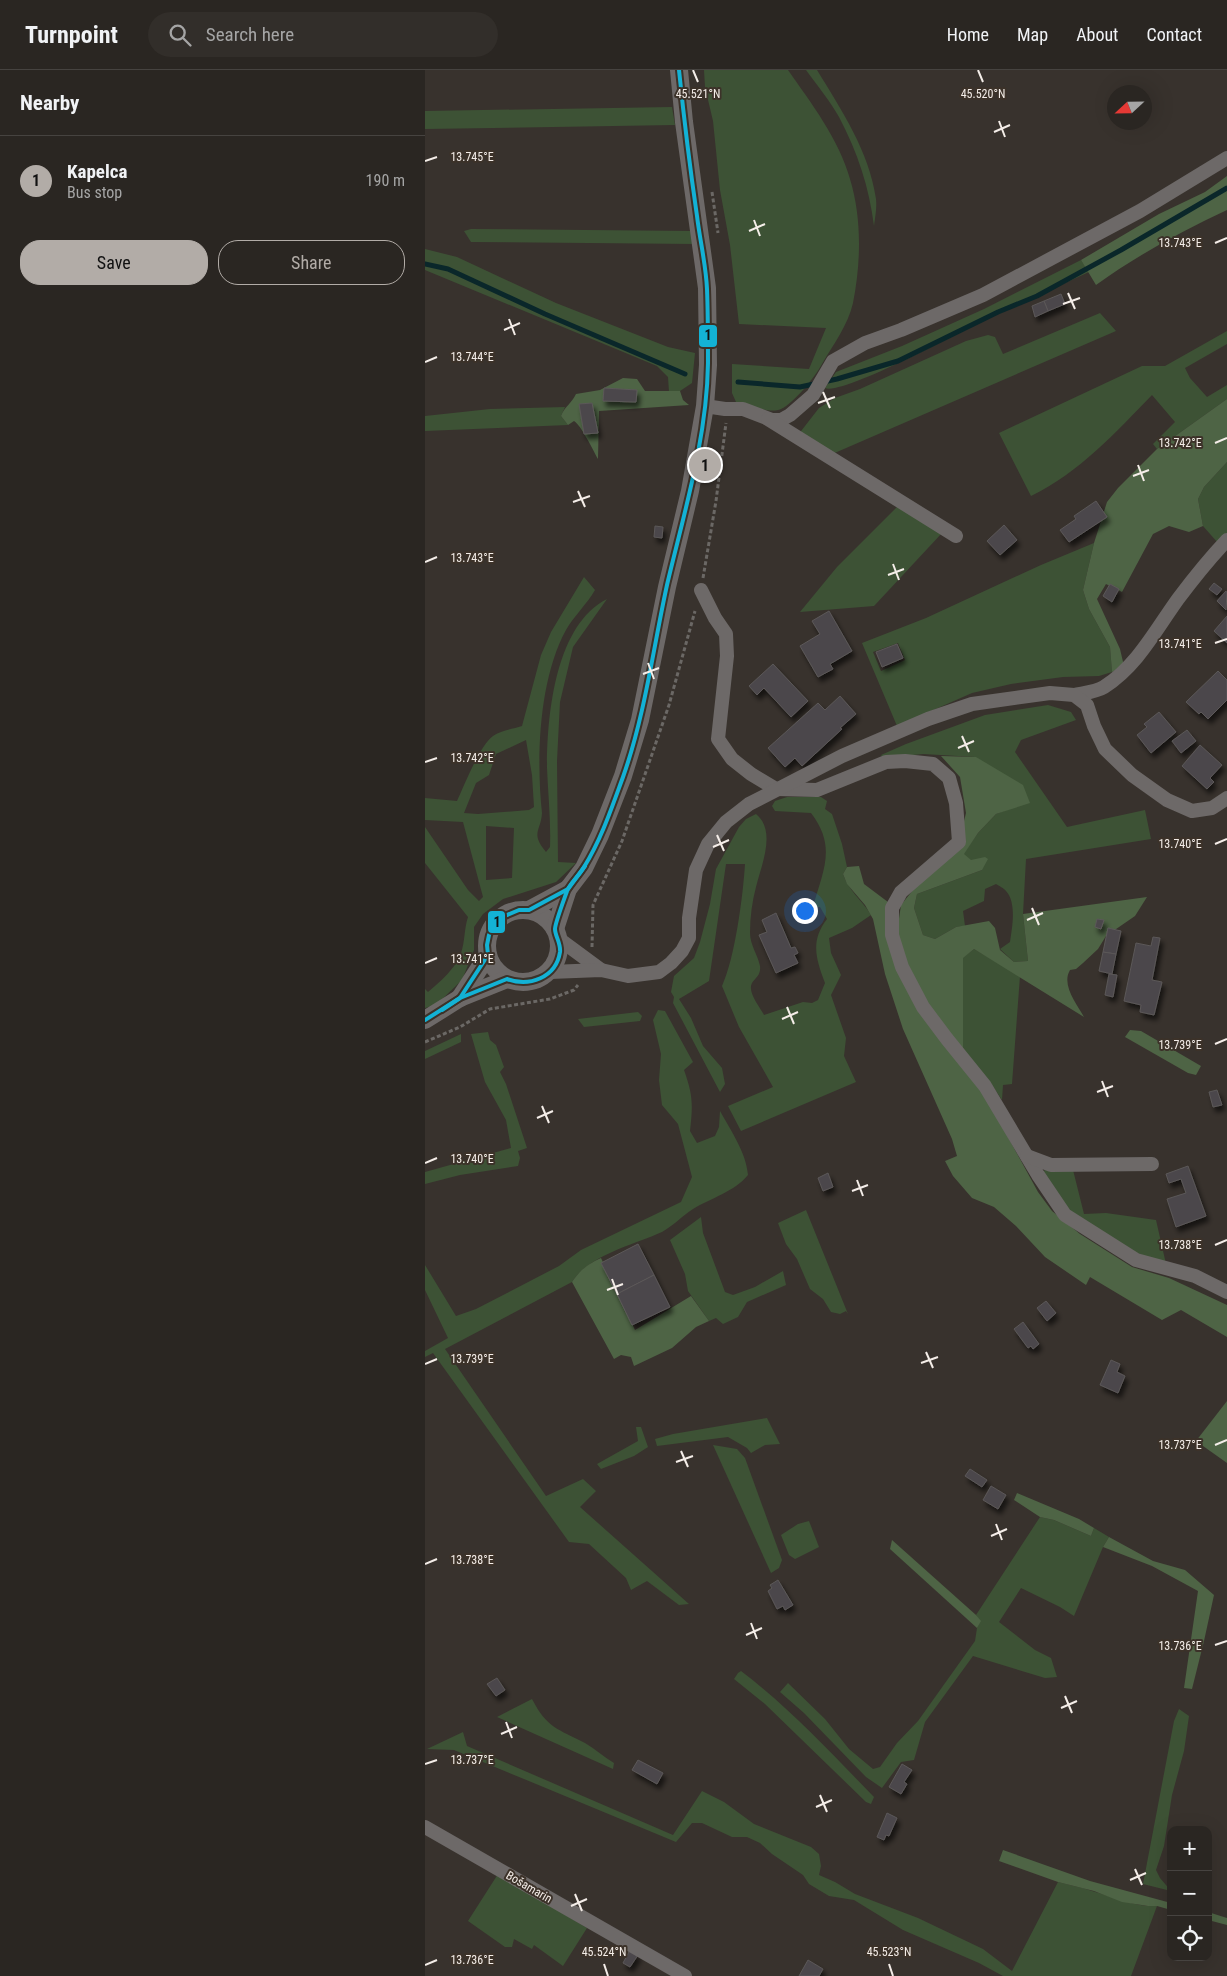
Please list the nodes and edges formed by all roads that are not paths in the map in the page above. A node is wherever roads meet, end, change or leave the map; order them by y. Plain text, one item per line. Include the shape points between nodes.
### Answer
1 (679, 70) edge
2 (1227, 158) edge
3 (705, 406) junction
4 (764, 417) junction
5 (956, 536) dead end
6 (1227, 540) edge
7 (701, 590) dead end
8 (1074, 695) junction
9 (776, 789) junction
10 (1227, 798) edge
11 (568, 890) junction
12 (529, 910) junction
13 (557, 934) junction
14 (488, 955) junction
15 (601, 970) junction
16 (550, 972) junction
17 (507, 979) junction
18 (460, 998) junction
19 (425, 1020) edge
20 (1027, 1156) junction
21 (1152, 1164) dead end
22 (1227, 1292) edge
23 (425, 1827) edge
24 (685, 1976) edge

1 - 3 street via 707,288
2 - 4 street via 1140,211 983,295 865,342 833,361 813,395 790,415 781,420
3 - 4 street via 743,409
3 - 11 street via 690,491 640,720 600,835 584,868
4 - 5 street
6 - 8 street via 1128,668 1102,689
7 - 9 street via 726,634 727,656 718,739 731,759
8 - 9 street via 1049,693 972,704 887,736
8 - 10 street via 1087,705 1105,750 1167,800 1191,811 1213,808
9 - 15 street via 726,822 708,844 696,870 689,938 671,963 659,972 628,976
9 - 20 street via 817,790 886,762 933,764 949,778 956,803 959,842 901,892 892,908 892,935 903,967 923,1007 985,1086
11 - 12 street
11 - 13 street
12 - 13 street via 548,920
12 - 14 street via 509,913 493,926 488,940
13 - 15 street
13 - 16 street via 558,956
14 - 17 street via 498,973
14 - 18 street
15 - 16 street
16 - 17 street via 530,982 518,983
17 - 18 street
18 - 19 street
20 - 21 street via 1051,1165
20 - 22 street via 1065,1215 1136,1260 1195,1276
23 - 24 street, Bošamarin

